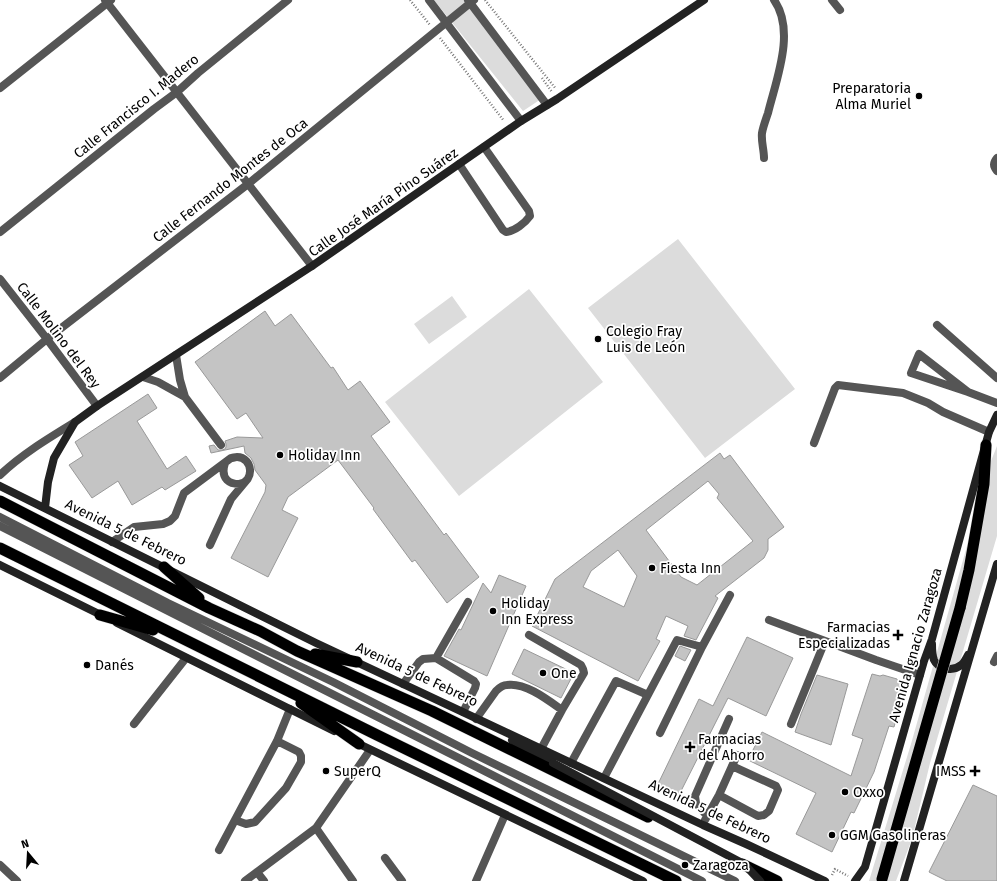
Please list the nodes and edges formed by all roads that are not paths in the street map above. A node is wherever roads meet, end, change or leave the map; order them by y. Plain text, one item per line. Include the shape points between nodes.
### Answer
1 (288, 0) edge
2 (429, 0) edge
3 (704, 0) edge
4 (774, 0) edge
5 (832, 0) edge
6 (108, 1) edge
7 (471, 1) edge
8 (840, 10) dead end
9 (446, 23) junction
10 (0, 88) edge
11 (177, 92) junction
12 (547, 105) junction
13 (521, 121) junction
14 (484, 147) junction
15 (764, 158) dead end
16 (997, 158) edge
17 (459, 164) junction
18 (997, 171) edge
19 (248, 184) junction
20 (0, 232) edge
21 (312, 266) junction
22 (0, 279) edge
23 (937, 325) dead end
24 (47, 339) junction
25 (176, 355) junction
26 (143, 377) junction
27 (0, 378) edge
28 (997, 378) edge
29 (968, 392) junction
30 (185, 397) junction
31 (997, 403) edge
32 (97, 406) junction
33 (997, 416) edge
34 (75, 422) junction
35 (989, 432) junction
36 (814, 443) dead end
37 (986, 444) junction
38 (221, 445) dead end
39 (227, 458) junction
40 (0, 475) edge
41 (246, 480) junction
42 (0, 486) edge
43 (0, 490) edge
44 (0, 501) edge
45 (45, 508) junction
46 (0, 517) edge
47 (0, 526) edge
48 (112, 542) junction
49 (210, 545) dead end
50 (0, 548) edge
51 (997, 564) edge
52 (0, 565) edge
53 (164, 567) junction
54 (730, 595) dead end
55 (468, 602) dead end
56 (209, 608) junction
57 (100, 615) junction
58 (769, 620) dead end
59 (529, 635) dead end
60 (179, 637) junction
61 (932, 639) junction
62 (975, 639) junction
63 (825, 641) junction
64 (702, 647) junction
65 (297, 651) junction
66 (186, 658) junction
67 (436, 658) junction
68 (357, 662) junction
69 (920, 675) junction
70 (272, 683) junction
71 (403, 684) junction
72 (648, 695) junction
73 (290, 709) junction
74 (562, 710) junction
75 (463, 712) junction
76 (476, 719) junction
77 (730, 719) dead end
78 (484, 723) junction
79 (134, 724) dead end
80 (792, 724) dead end
81 (660, 733) dead end
82 (277, 741) junction
83 (359, 744) junction
84 (541, 749) junction
85 (370, 750) junction
86 (737, 754) dead end
87 (571, 763) junction
88 (732, 766) junction
89 (604, 778) junction
90 (719, 795) junction
91 (505, 815) junction
92 (707, 816) junction
93 (235, 820) junction
94 (703, 825) junction
95 (316, 828) junction
96 (219, 850) dead end
97 (384, 858) dead end
98 (0, 865) edge
99 (257, 872) junction
100 (828, 878) edge
101 (17, 881) edge
102 (245, 881) edge
103 (264, 881) edge
104 (353, 881) edge
105 (402, 881) edge
106 (476, 881) edge
107 (643, 881) edge
108 (676, 881) edge
109 (702, 881) edge
110 (735, 881) edge
111 (760, 881) edge
112 (777, 881) edge
113 (856, 881) edge
114 (882, 881) edge
115 (904, 881) edge

1 - 11 street, Calle Francisco I. Madero
2 - 9 street
3 - 12 main road, Calle José María Pino Suárez
4 - 15 street via 784,22 785,36 782,60 762,133
5 - 8 street
6 - 10 street
6 - 11 street
7 - 9 street, Calle Fernando Montes de Oca
7 - 12 street
9 - 13 street
9 - 19 street, Calle Fernando Montes de Oca
11 - 19 street
11 - 20 street, Calle Francisco I. Madero
12 - 13 main road, Calle José María Pino Suárez
13 - 14 main road, Calle José María Pino Suárez
14 - 17 main road, Calle José María Pino Suárez
14 - 17 street via 529,211 528,219 512,232 503,230
16 - 18 street via 993,165
17 - 21 main road, Calle José María Pino Suárez
19 - 21 street
19 - 24 street, Calle Fernando Montes de Oca
21 - 25 main road, Calle José María Pino Suárez
22 - 24 street, Calle Molino del Rey
23 - 28 street
24 - 27 street, Calle Fernando Montes de Oca
24 - 32 street, Calle Molino del Rey
25 - 26 main road, Calle José María Pino Suárez
25 - 30 street
26 - 30 street
26 - 32 main road, Calle José María Pino Suárez
29 - 29 street via 911,373 919,354 956,382
29 - 31 street
30 - 38 street
32 - 34 main road, Calle José María Pino Suárez
33 - 35 main road, Avenida Ignacio Zaragoza
34 - 40 street, Calle José María Pino Suárez via 12,464
34 - 45 main road, Calle José María Pino Suárez via 54,458
35 - 36 street via 903,393 838,385
35 - 37 main road, Avenida Ignacio Zaragoza
37 - 61 main road, Avenida Ignacio Zaragoza
37 - 114 highway, bridge via 984,484 960,608
39 - 41 street via 243,458 248,462 250,475
39 - 41 street via 223,470 228,482 241,484
39 - 48 street via 184,493 170,521 134,527
41 - 49 street via 231,499
42 - 45 main road, Avenida 5 de Febrero
43 - 45 main road
44 - 56 highway, Avenida 5 de Febrero
45 - 48 main road, Avenida 5 de Febrero
46 - 110 street via 161,599
47 - 109 street
48 - 53 main road, Avenida 5 de Febrero
50 - 60 highway
51 - 62 main road
52 - 57 main road
53 - 56 highway
53 - 68 main road, Avenida 5 de Febrero
54 - 64 street
55 - 67 street
56 - 65 highway, Avenida 5 de Febrero
57 - 60 highway
57 - 66 main road
58 - 63 street
59 - 74 street via 581,665 583,669 584,673
60 - 70 highway
61 - 62 main road via 933,658 936,664 949,669 960,666 965,661
61 - 69 main road, Avenida Ignacio Zaragoza
62 - 115 main road
63 - 69 street
63 - 80 street
64 - 72 street via 677,640
64 - 81 street
65 - 68 highway
65 - 112 highway, Avenida 5 de Febrero via 432,711
66 - 73 main road
66 - 79 street
67 - 71 street via 423,659 419,662
67 - 75 street via 476,684
68 - 71 main road, Avenida 5 de Febrero
69 - 113 main road, Avenida Ignacio Zaragoza via 865,867
70 - 83 highway
70 - 108 highway
71 - 75 main road, Avenida 5 de Febrero
72 - 87 street via 616,681
72 - 89 street
73 - 82 street
73 - 83 main road
74 - 76 street via 544,696 519,685 506,685 496,691
74 - 84 street
75 - 76 main road, Avenida 5 de Febrero
76 - 78 main road, Avenida 5 de Febrero
77 - 92 street via 695,796 696,803
78 - 84 main road, Avenida 5 de Febrero
78 - 111 main road, bridge via 525,748 744,864
82 - 93 street
82 - 93 street via 299,752 301,762 286,788 255,822 246,824
83 - 85 main road
84 - 87 main road, Avenida 5 de Febrero
85 - 91 main road
85 - 95 street
86 - 88 street
87 - 89 main road, Avenida 5 de Febrero
88 - 90 street
88 - 90 street via 776,786 778,790 768,811 758,816
89 - 94 main road, Avenida 5 de Febrero
90 - 92 street
91 - 106 street
91 - 107 main road
92 - 94 street
93 - 96 street
94 - 100 main road, Avenida 5 de Febrero
95 - 99 street
95 - 104 street
97 - 105 street
98 - 101 street
99 - 102 street
99 - 103 street

